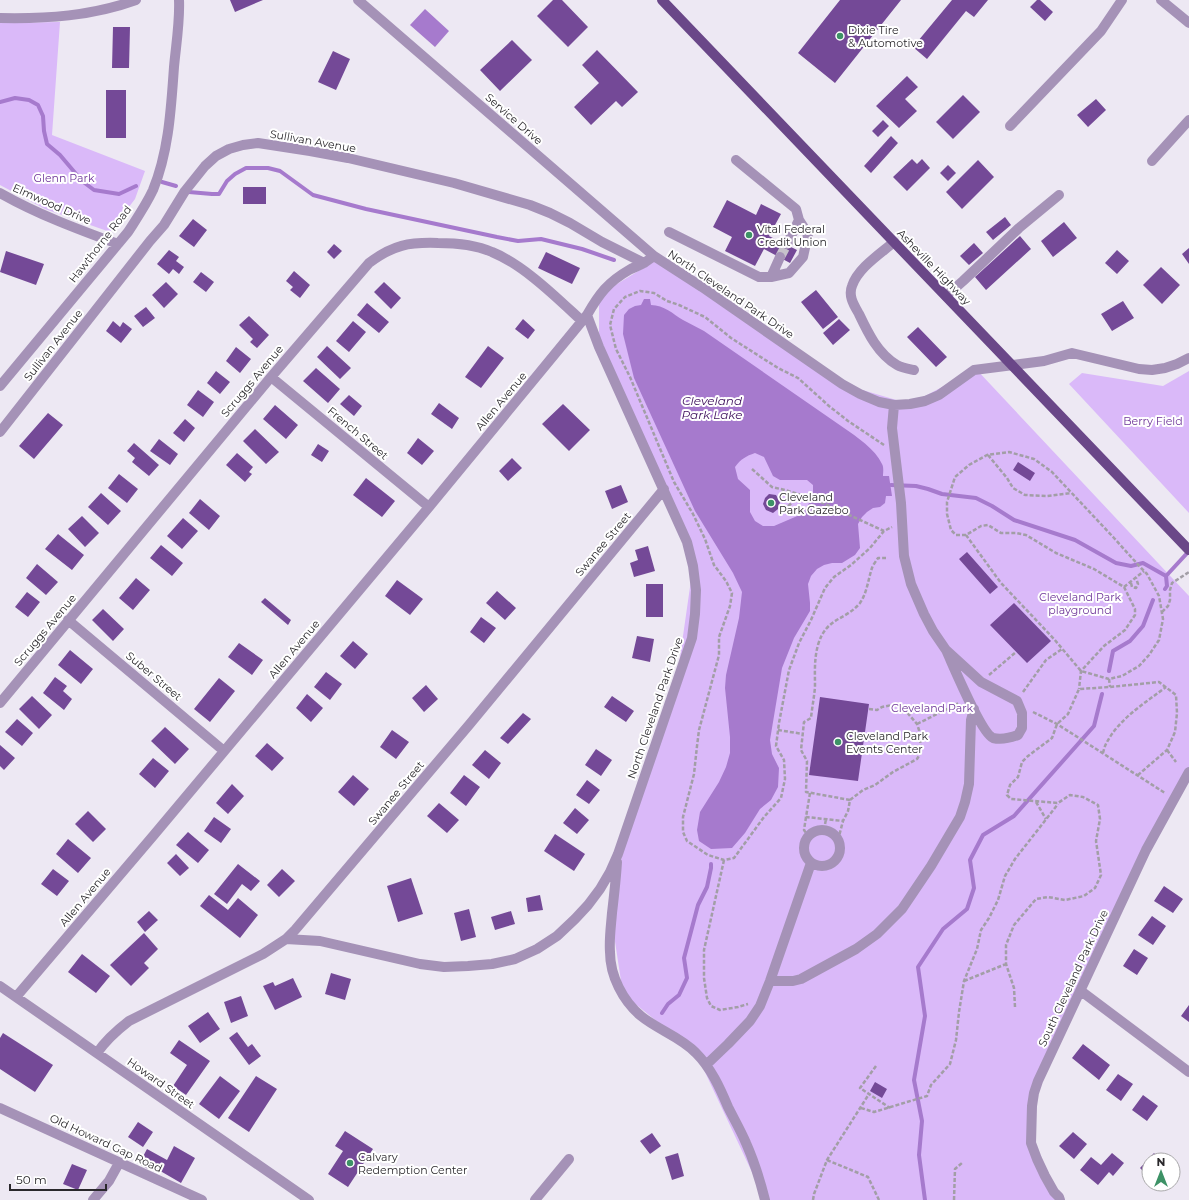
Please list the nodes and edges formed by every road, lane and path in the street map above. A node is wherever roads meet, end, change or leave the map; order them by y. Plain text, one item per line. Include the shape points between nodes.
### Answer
1 (136, 0) edge
2 (179, 0) edge
3 (358, 0) edge
4 (662, 0) edge
5 (1122, 0) edge
6 (1161, 0) edge
7 (0, 18) edge
8 (1189, 23) edge
9 (1189, 120) edge
10 (1010, 126) dead end
11 (736, 160) dead end
12 (1152, 161) dead end
13 (0, 192) edge
14 (1059, 195) dead end
15 (799, 220) junction
16 (669, 232) dead end
17 (894, 242) junction
18 (118, 244) junction
19 (787, 244) tunnel mouth
20 (654, 256) junction
21 (780, 257) tunnel mouth
22 (644, 263) junction
23 (771, 277) junction
24 (946, 296) junction
25 (585, 318) junction
26 (1189, 358) edge
27 (1012, 365) junction
28 (914, 370) dead end
29 (271, 377) junction
30 (0, 386) edge
31 (894, 404) junction
32 (0, 432) edge
33 (895, 455) junction
34 (988, 455) junction
35 (752, 469) dead end
36 (664, 489) junction
37 (1071, 493) junction
38 (802, 495) junction
39 (429, 507) junction
40 (779, 514) dead end
41 (902, 522) junction
42 (884, 531) junction
43 (966, 535) junction
44 (1189, 550) edge
45 (886, 558) dead end
46 (1144, 571) junction
47 (1189, 572) edge
48 (1136, 578) junction
49 (1130, 583) junction
50 (1124, 587) junction
51 (1162, 612) junction
52 (68, 620) junction
53 (1062, 649) junction
54 (946, 650) junction
55 (1081, 671) junction
56 (1109, 679) junction
57 (1166, 686) junction
58 (1110, 687) junction
59 (1079, 689) junction
60 (1017, 701) junction
61 (961, 702) dead end
62 (0, 703) edge
63 (868, 709) dead end
64 (974, 709) junction
65 (1022, 713) junction
66 (917, 724) junction
67 (1057, 724) junction
68 (778, 730) junction
69 (803, 734) junction
70 (1167, 750) junction
71 (224, 751) junction
72 (1103, 753) junction
73 (1176, 762) dead end
74 (1189, 772) edge
75 (1138, 775) junction
76 (810, 793) junction
77 (1174, 799) junction
78 (850, 800) junction
79 (1036, 802) junction
80 (1058, 803) junction
81 (806, 817) junction
82 (826, 819) junction
83 (1046, 819) junction
84 (843, 821) junction
85 (824, 830) junction
86 (808, 836) junction
87 (838, 840) junction
88 (618, 854) junction
89 (724, 860) junction
90 (811, 863) junction
91 (286, 939) junction
92 (1006, 964) junction
93 (770, 981) junction
94 (964, 981) junction
95 (0, 986) edge
96 (1081, 991) junction
97 (16, 997) junction
98 (760, 1006) junction
99 (1015, 1007) dead end
100 (97, 1053) junction
101 (706, 1065) junction
102 (876, 1066) dead end
103 (1189, 1072) edge
104 (869, 1094) junction
105 (0, 1108) edge
106 (861, 1108) junction
107 (890, 1108) junction
108 (569, 1159) dead end
109 (827, 1160) junction
110 (119, 1163) junction
111 (962, 1163) dead end
112 (1061, 1199) edge
113 (93, 1200) edge
114 (202, 1200) edge
115 (310, 1200) edge
116 (535, 1200) edge
117 (765, 1200) edge
118 (812, 1200) edge
119 (879, 1200) edge
120 (954, 1200) edge

1 - 7 street via 104,9 50,18
2 - 18 street, Hawthorne Road via 172,95 166,145 160,169 141,212
3 - 20 street, Service Drive
4 - 17 main road, Asheville Highway
5 - 10 street via 1101,31
6 - 8 street
9 - 12 street
11 - 15 street via 796,209
13 - 18 street, Elmwood Drive via 63,223
14 - 24 street
15 - 19 street
15 - 23 street via 808,234 803,257 789,273
16 - 23 street via 759,277
17 - 24 main road, Asheville Highway
17 - 28 street via 861,271 854,280 850,293 874,343 897,365
18 - 30 street, Hawthorne Road
20 - 22 street, North Cleveland Park Drive
20 - 31 street, North Cleveland Park Drive via 842,384 879,402
21 - 23 street
22 - 25 street, North Cleveland Park Drive via 608,285
22 - 32 street, Sullivan Avenue via 570,223 530,205 454,183 310,150 272,145 243,145 216,156 205,166 185,191 164,225
24 - 27 main road, Asheville Highway
25 - 29 street, Scruggs Avenue via 520,268 492,252 448,243 410,244 395,247 369,263
25 - 36 street, North Cleveland Park Drive
25 - 39 street, Allen Avenue
26 - 27 street, North Cleveland Park Drive via 1177,364 1152,370 1139,370 1072,353 1044,361
27 - 31 street, North Cleveland Park Drive via 974,370 939,395 925,401
27 - 44 main road, Asheville Highway
29 - 39 street, French Street
29 - 52 street, Scruggs Avenue
31 - 33 street via 892,428
33 - 41 street
33 - 89 path via 828,406 798,378 738,342 705,317 654,293 640,291 625,297 614,309 610,325 616,348 674,482 693,514 714,565 732,593 719,637 718,655 699,730 694,774 683,817 686,841 708,855
34 - 37 path via 1009,452 1034,459 1052,472
34 - 37 path via 1013,488 1025,494 1047,496
34 - 43 path via 969,465 955,477 947,502 951,530 956,535
35 - 38 path via 772,488
36 - 88 street, North Cleveland Park Drive via 687,542 696,590 696,614 692,638
36 - 91 street, Swanee Street via 464,731
37 - 46 path
38 - 40 path
38 - 42 path
39 - 71 street, Allen Avenue
41 - 42 path
41 - 54 street via 904,556 911,584 932,631
42 - 68 path via 870,548 834,577 825,588 789,670
43 - 50 path via 988,525 1001,533 1026,535
43 - 53 path via 1001,583
45 - 69 path via 878,558 872,567 860,602 852,611 829,625 822,634 817,646 814,668 815,690 811,718 804,722
46 - 48 path
46 - 51 path via 1158,596
47 - 51 path via 1172,583 1168,606
48 - 49 path
48 - 49 path via 1136,588
49 - 50 path
50 - 55 path via 1135,608 1135,615 1125,630 1104,646
51 - 56 path via 1158,640 1149,655 1139,666 1122,676
52 - 62 street, Scruggs Avenue
52 - 71 street, Suber Street
53 - 55 path
53 - 60 path via 1046,660
54 - 60 street via 981,682
54 - 64 street
55 - 56 path
55 - 59 path
56 - 58 path
57 - 58 path via 1159,682
57 - 70 path via 1176,695 1177,707 1174,732
57 - 72 path via 1118,726
58 - 59 path
59 - 67 path via 1068,714
60 - 65 street
61 - 66 path
63 - 66 path via 899,706
64 - 65 street via 992,737 1005,739 1018,736 1022,728
64 - 93 street via 971,720 969,784 960,817 902,909 878,934 856,949 801,979
65 - 67 path via 1034,712
66 - 78 path via 922,748 917,759
67 - 72 path
67 - 79 path via 1052,738 1022,762 1018,776 1010,785 1007,795 1011,799
68 - 69 path
68 - 89 path via 776,746 784,760 785,779 781,798 734,858
69 - 76 path via 801,750 807,761 806,792
70 - 73 path
70 - 75 path
71 - 97 street, Allen Avenue
72 - 75 path
74 - 77 street, South Cleveland Park Drive
75 - 77 path
76 - 78 path
76 - 81 path
77 - 96 street, South Cleveland Park Drive via 1146,850
78 - 84 path
79 - 80 path
79 - 83 path
80 - 83 path
80 - 92 path via 1070,795 1083,797 1098,805 1100,819 1096,841 1101,875 1095,888 1084,896 1065,900 1048,897 1036,899 1014,925 1006,945
81 - 82 path
81 - 86 path via 804,830
82 - 84 path
82 - 85 path
83 - 94 path via 1005,876 998,900 981,930 977,949
84 - 87 path
85 - 86 street
85 - 87 street via 835,835
86 - 90 street via 803,849
87 - 90 street via 840,851 835,861 826,866
88 - 91 street, North Cleveland Park Drive via 600,889 575,919 544,945 515,959 492,964 438,966 396,960 320,941
88 - 101 street, North Cleveland Park Drive via 610,947 616,982 631,1006 641,1016 685,1043
89 - 98 path via 704,950 707,998 711,1006 720,1010 750,1004
90 - 93 street
91 - 100 street, Swanee Street via 263,954 129,1021 106,1041
92 - 94 path
92 - 99 path via 1014,988
93 - 98 street
94 - 107 path via 950,1064 931,1085 927,1096
95 - 97 street, Howard Street
96 - 103 street
96 - 112 street, South Cleveland Park Drive via 1038,1081 1032,1106 1031,1143 1045,1176
97 - 100 street, Howard Street
98 - 101 street via 750,1021
100 - 115 street, Howard Street
101 - 117 street via 720,1087 746,1142
102 - 104 path via 860,1088
104 - 106 path
104 - 107 path
105 - 110 street, Old Howard Gap Road
106 - 107 path via 874,1112
106 - 109 path
108 - 116 street
109 - 118 path
109 - 119 path via 868,1177
110 - 113 street via 109,1181
110 - 114 street, Old Howard Gap Road
111 - 120 path via 955,1169

